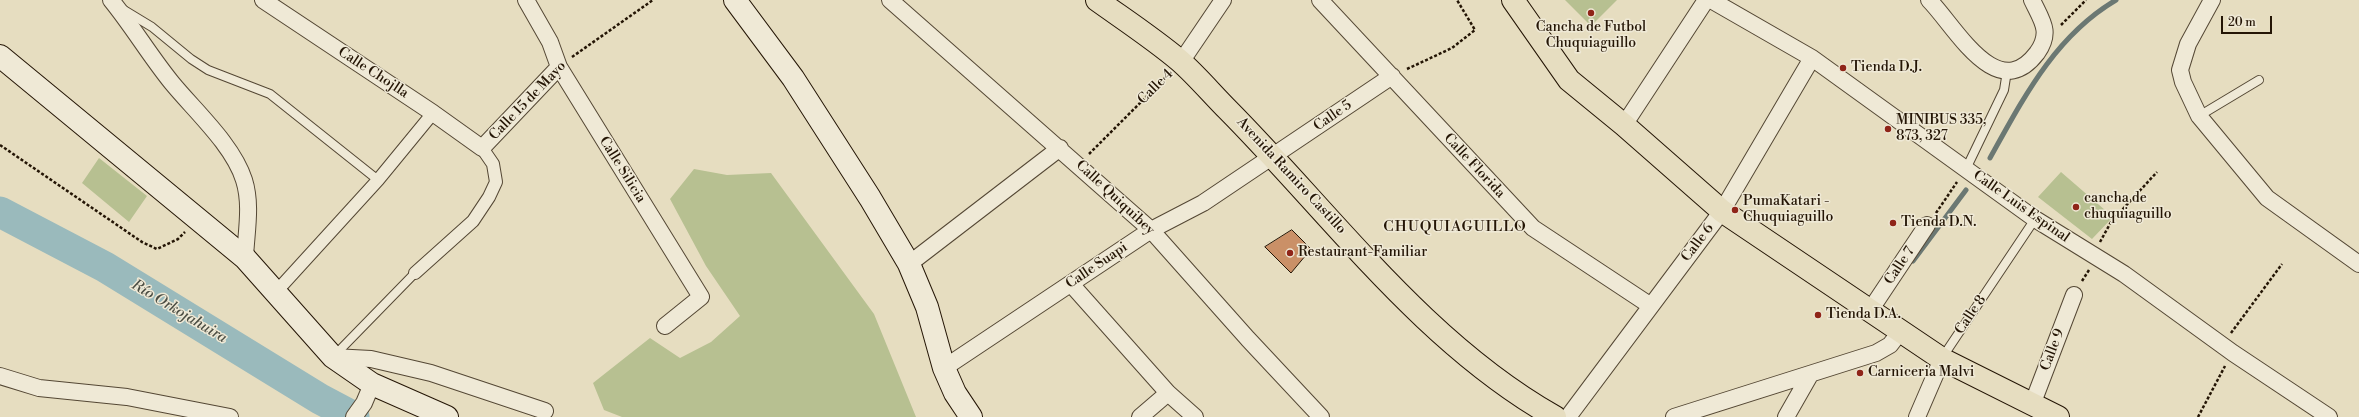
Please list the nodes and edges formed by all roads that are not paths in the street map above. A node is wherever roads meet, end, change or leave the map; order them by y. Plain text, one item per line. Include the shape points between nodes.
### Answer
1 (265, 0) edge
2 (526, 0) edge
3 (736, 0) edge
4 (890, 0) edge
5 (1097, 0) edge
6 (1223, 0) edge
7 (1320, 0) edge
8 (1513, 0) edge
9 (1706, 0) edge
10 (1711, 0) edge
11 (1930, 0) edge
12 (2032, 0) edge
13 (2212, 0) edge
14 (112, 2) edge
15 (0, 56) edge
16 (1812, 58) junction
17 (1181, 62) junction
18 (559, 67) junction
19 (2007, 71) junction
20 (1392, 76) junction
21 (2259, 80) dead end
22 (433, 113) junction
23 (2199, 116) junction
24 (1624, 125) junction
25 (482, 148) junction
26 (1060, 148) junction
27 (1274, 156) junction
28 (1966, 168) junction
29 (378, 180) junction
30 (1722, 211) junction
31 (2035, 219) junction
32 (1927, 226) road end
33 (1151, 230) junction
34 (245, 258) junction
35 (909, 264) junction
36 (2359, 264) edge
37 (416, 273) joint
38 (1071, 284) junction
39 (275, 293) junction
40 (2074, 295) road end
41 (1651, 306) junction
42 (1869, 312) junction
43 (665, 326) dead end
44 (1900, 332) junction
45 (333, 358) junction
46 (1942, 359) junction
47 (944, 368) junction
48 (1810, 375) junction
49 (0, 376) edge
50 (1168, 393) junction
51 (368, 394) junction
52 (2032, 405) junction
53 (545, 411) dead end
54 (230, 417) edge
55 (354, 417) edge
56 (447, 417) edge
57 (971, 417) edge
58 (1140, 417) edge
59 (1194, 417) edge
60 (1322, 417) edge
61 (1555, 417) edge
62 (1568, 417) edge
63 (1674, 417) edge
64 (1786, 417) edge
65 (1917, 417) edge
66 (2058, 417) edge
67 (2329, 417) edge

1 - 22 street, Calle Chojlla
2 - 18 street, Calle Silicia via 550,42
3 - 35 main road via 793,78
4 - 26 street, Calle Quiquibey
5 - 17 main road, Avenida Ramiro Castillo
6 - 17 street, Calle 4
7 - 20 street, Calle Florida
8 - 24 main road via 1569,80
9 - 24 street
10 - 16 street, Calle Luis Espinal
11 - 19 street via 1975,54 1990,65
12 - 19 street via 2045,26 2046,34 2042,46 2020,69
13 - 23 street via 2188,44 2180,70
14 - 29 lane via 152,27 208,70 270,94
14 - 34 street via 171,82 218,137 236,163 244,180 249,211
15 - 34 main road
16 - 28 street, Calle Luis Espinal
16 - 30 street, Calle 6
17 - 27 main road, Avenida Ramiro Castillo
18 - 25 street, Calle 15 de Mayo
18 - 43 street, Calle Silicia via 701,297
19 - 28 lane via 2004,90
20 - 27 street, Calle 5
20 - 41 street, Calle Florida via 1532,228
21 - 23 lane
22 - 25 street, Calle Chojlla
22 - 29 street
23 - 36 street via 2267,198
24 - 30 main road
25 - 37 street via 493,164 496,182 489,197 473,221
26 - 33 street, Calle Quiquibey
26 - 35 street
27 - 33 street, Calle Suapi via 1203,203
27 - 61 main road, Avenida Ramiro Castillo via 1390,282 1457,347 1507,386
28 - 31 street, Calle Luis Espinal
29 - 39 street
30 - 41 street, Calle 6
30 - 42 main road
31 - 46 lane, Calle 8
31 - 67 street, Calle Luis Espinal via 2124,274 2228,349
32 - 42 street, Calle 7
33 - 38 street, Calle Suapi
33 - 60 street, Calle Quiquibey via 1243,334
34 - 39 main road
35 - 47 main road via 927,307
37 - 45 lane
38 - 47 street, Calle Suapi
38 - 50 street
39 - 45 main road
40 - 52 street, Calle 9
41 - 62 street, Calle 6
42 - 44 main road
44 - 46 main road
44 - 48 street via 1890,344 1876,353
45 - 51 main road
45 - 53 street via 371,359 425,371
46 - 52 main road
46 - 65 street, Calle 8
47 - 57 main road
48 - 63 street
48 - 64 street
49 - 54 street via 39,388 126,397
50 - 58 street
50 - 59 street
51 - 55 street
51 - 56 main road
52 - 66 main road

